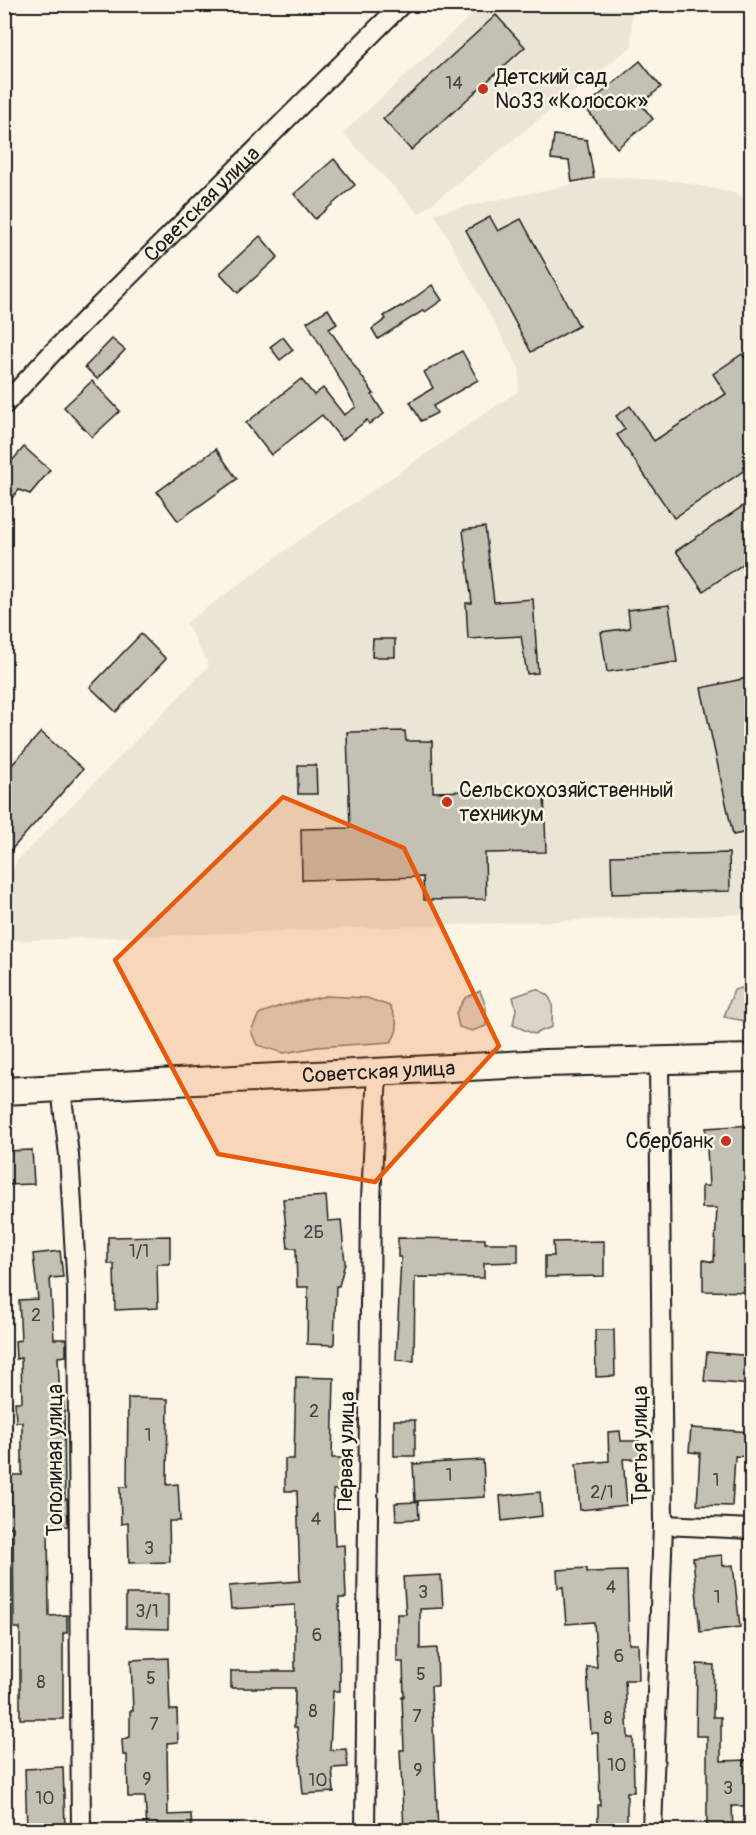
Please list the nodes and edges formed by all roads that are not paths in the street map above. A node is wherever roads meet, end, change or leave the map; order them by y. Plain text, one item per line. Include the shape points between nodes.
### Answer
1 (402, 4) edge
2 (4, 405) edge
3 (752, 1058) edge
4 (659, 1060) junction
5 (377, 1071) junction
6 (61, 1089) junction
7 (4, 1091) edge
8 (663, 1526) junction
9 (752, 1529) edge
10 (81, 1830) edge
11 (365, 1830) edge
12 (652, 1830) edge

1 - 2 street, Советская улица via 52,352
3 - 4 main road, Советская улица
4 - 5 main road, Советская улица
4 - 8 street, Третья улица
5 - 6 main road, Советская улица
5 - 11 street, Первая улица via 371,1200
6 - 7 main road, Советская улица
6 - 10 street, Тополиная улица via 77,1289
8 - 9 street
8 - 12 street, Третья улица

